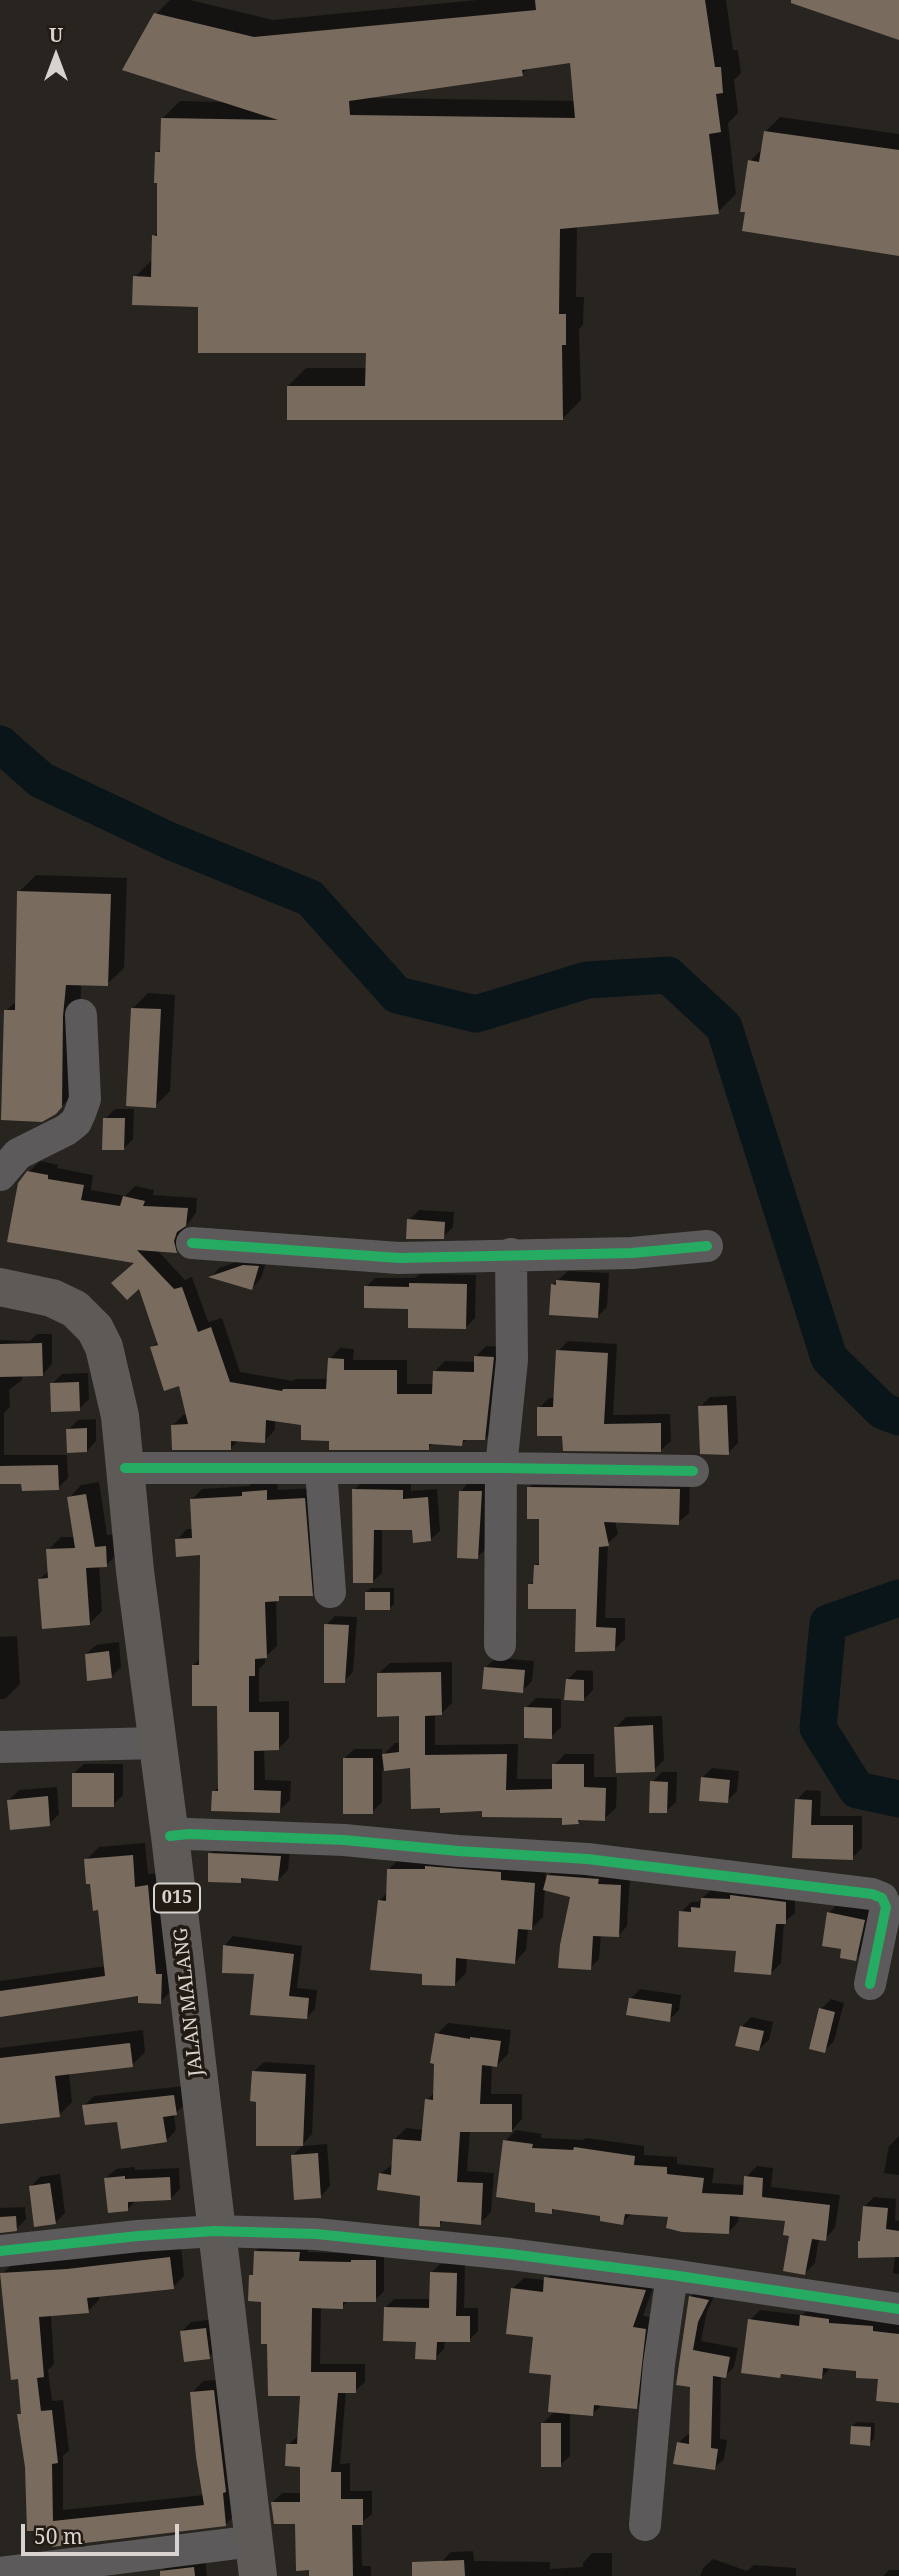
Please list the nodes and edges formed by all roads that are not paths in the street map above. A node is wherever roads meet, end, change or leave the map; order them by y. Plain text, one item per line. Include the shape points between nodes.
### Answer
1 (81, 1015) dead end
2 (0, 1175) edge
3 (192, 1243) dead end
4 (707, 1246) dead end
5 (511, 1254) junction
6 (0, 1287) edge
7 (125, 1468) junction
8 (501, 1468) junction
9 (321, 1470) junction
10 (693, 1471) dead end
11 (330, 1592) dead end
12 (500, 1646) dead end
13 (157, 1743) junction
14 (0, 1747) edge
15 (170, 1836) junction
16 (870, 1984) dead end
17 (215, 2231) junction
18 (0, 2251) edge
19 (672, 2274) junction
20 (899, 2309) edge
21 (645, 2525) dead end
22 (256, 2558) edge
23 (0, 2573) edge

1 - 2 street via 85,1098 76,1122 18,1154
3 - 5 street via 400,1258
4 - 5 street via 632,1253
5 - 8 street via 512,1360
6 - 7 main road, JALAN MALANG / 015 via 75,1308 94,1329 112,1377
7 - 9 street
7 - 13 main road, JALAN MALANG / 015
8 - 9 street
8 - 10 street
8 - 12 street
9 - 11 street
13 - 14 street
13 - 15 main road, JALAN MALANG / 015
15 - 16 street via 344,1840 587,1859 872,1894 882,1898 886,1907
15 - 17 main road, JALAN MALANG / 015
17 - 18 street
17 - 19 street via 316,2234
17 - 22 main road, JALAN MALANG / 015
19 - 20 street
19 - 21 street
22 - 23 street

